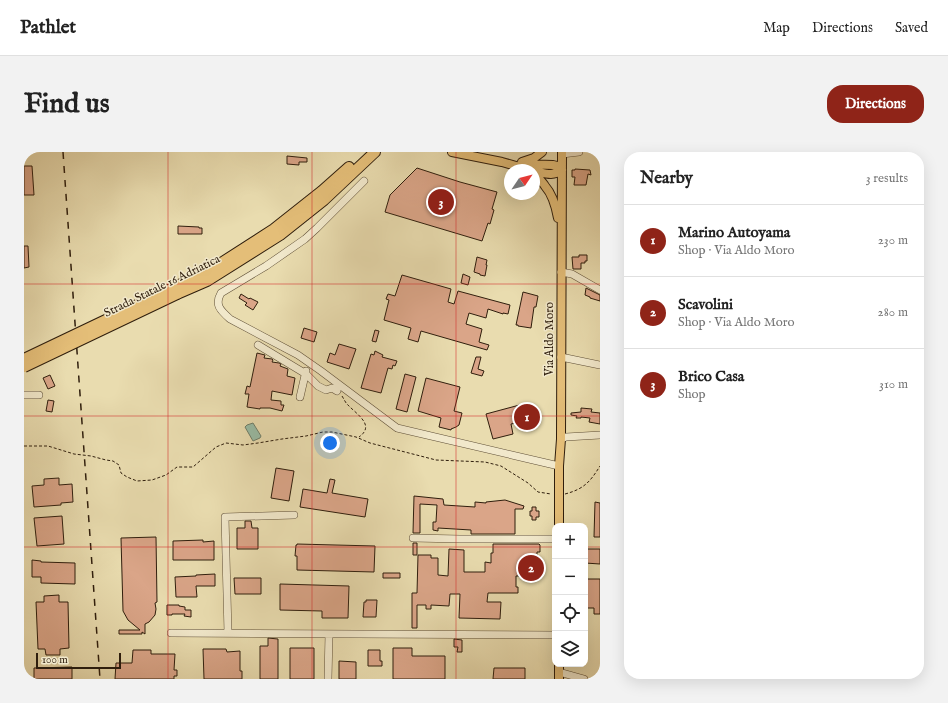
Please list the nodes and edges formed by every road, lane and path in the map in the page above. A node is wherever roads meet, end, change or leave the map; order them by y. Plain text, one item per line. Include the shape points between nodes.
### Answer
1 (365, 152) edge
2 (375, 152) edge
3 (452, 152) edge
4 (542, 152) edge
5 (579, 152) edge
6 (562, 153) edge
7 (502, 162) junction
8 (519, 163) junction
9 (509, 164) edge
10 (562, 170) junction
11 (540, 172) edge
12 (540, 180) edge
13 (364, 181) dead end
14 (561, 230) junction
15 (217, 270) junction
16 (561, 272) junction
17 (600, 290) edge
18 (175, 291) junction
19 (258, 345) dead end
20 (561, 357) junction
21 (24, 359) edge
22 (310, 364) junction
23 (600, 365) edge
24 (24, 367) edge
25 (306, 374) junction
26 (337, 391) joint
27 (24, 395) edge
28 (39, 395) dead end
29 (300, 397) dead end
30 (600, 435) edge
31 (359, 438) junction
32 (562, 439) junction
33 (24, 446) edge
34 (559, 466) junction
35 (600, 466) edge
36 (554, 494) dead end
37 (565, 494) dead end
38 (294, 515) dead end
39 (559, 523) edge
40 (413, 538) dead end
41 (552, 539) edge
42 (171, 633) dead end
43 (228, 633) junction
44 (329, 634) junction
45 (552, 634) edge
46 (559, 672) edge
47 (328, 679) edge
48 (584, 679) edge

1 - 15 highway, Strada Statale 16 Adriatica via 274,229
2 - 15 highway, Strada Statale 16 Adriatica via 324,200 280,235
3 - 7 main road
4 - 8 main road
5 - 6 street
6 - 10 main road, Via Aldo Moro
7 - 8 main road
7 - 9 main road
8 - 10 main road via 553,165
10 - 11 main road via 549,174
10 - 14 main road, Via Aldo Moro
12 - 14 main road via 551,195
13 - 22 street via 305,239 221,293 218,298 222,312 230,319
14 - 16 main road, Via Aldo Moro
15 - 18 highway, Strada Statale 16 Adriatica
16 - 17 street via 572,274
16 - 20 main road, Via Aldo Moro
18 - 21 highway, Strada Statale 16 Adriatica, bridge
18 - 24 highway, Strada Statale 16 Adriatica, bridge
19 - 25 street
20 - 23 street
20 - 32 main road, Via Aldo Moro
22 - 25 street
22 - 34 street via 397,428
25 - 26 street via 318,386
25 - 29 street
26 - 31 path via 366,425 363,435
27 - 28 street
30 - 32 street
31 - 33 path via 323,432 243,445 226,444 216,447 193,467 177,467 166,475 152,480 137,481 121,473 119,465 112,461 48,446
31 - 36 path via 436,460 485,462 501,466 538,492
32 - 34 main road, Via Aldo Moro
34 - 39 main road, Via Aldo Moro
35 - 37 path via 591,480 577,491
38 - 43 street via 225,516
40 - 41 street
42 - 43 street
43 - 44 street
44 - 45 street
44 - 47 street
46 - 48 street

